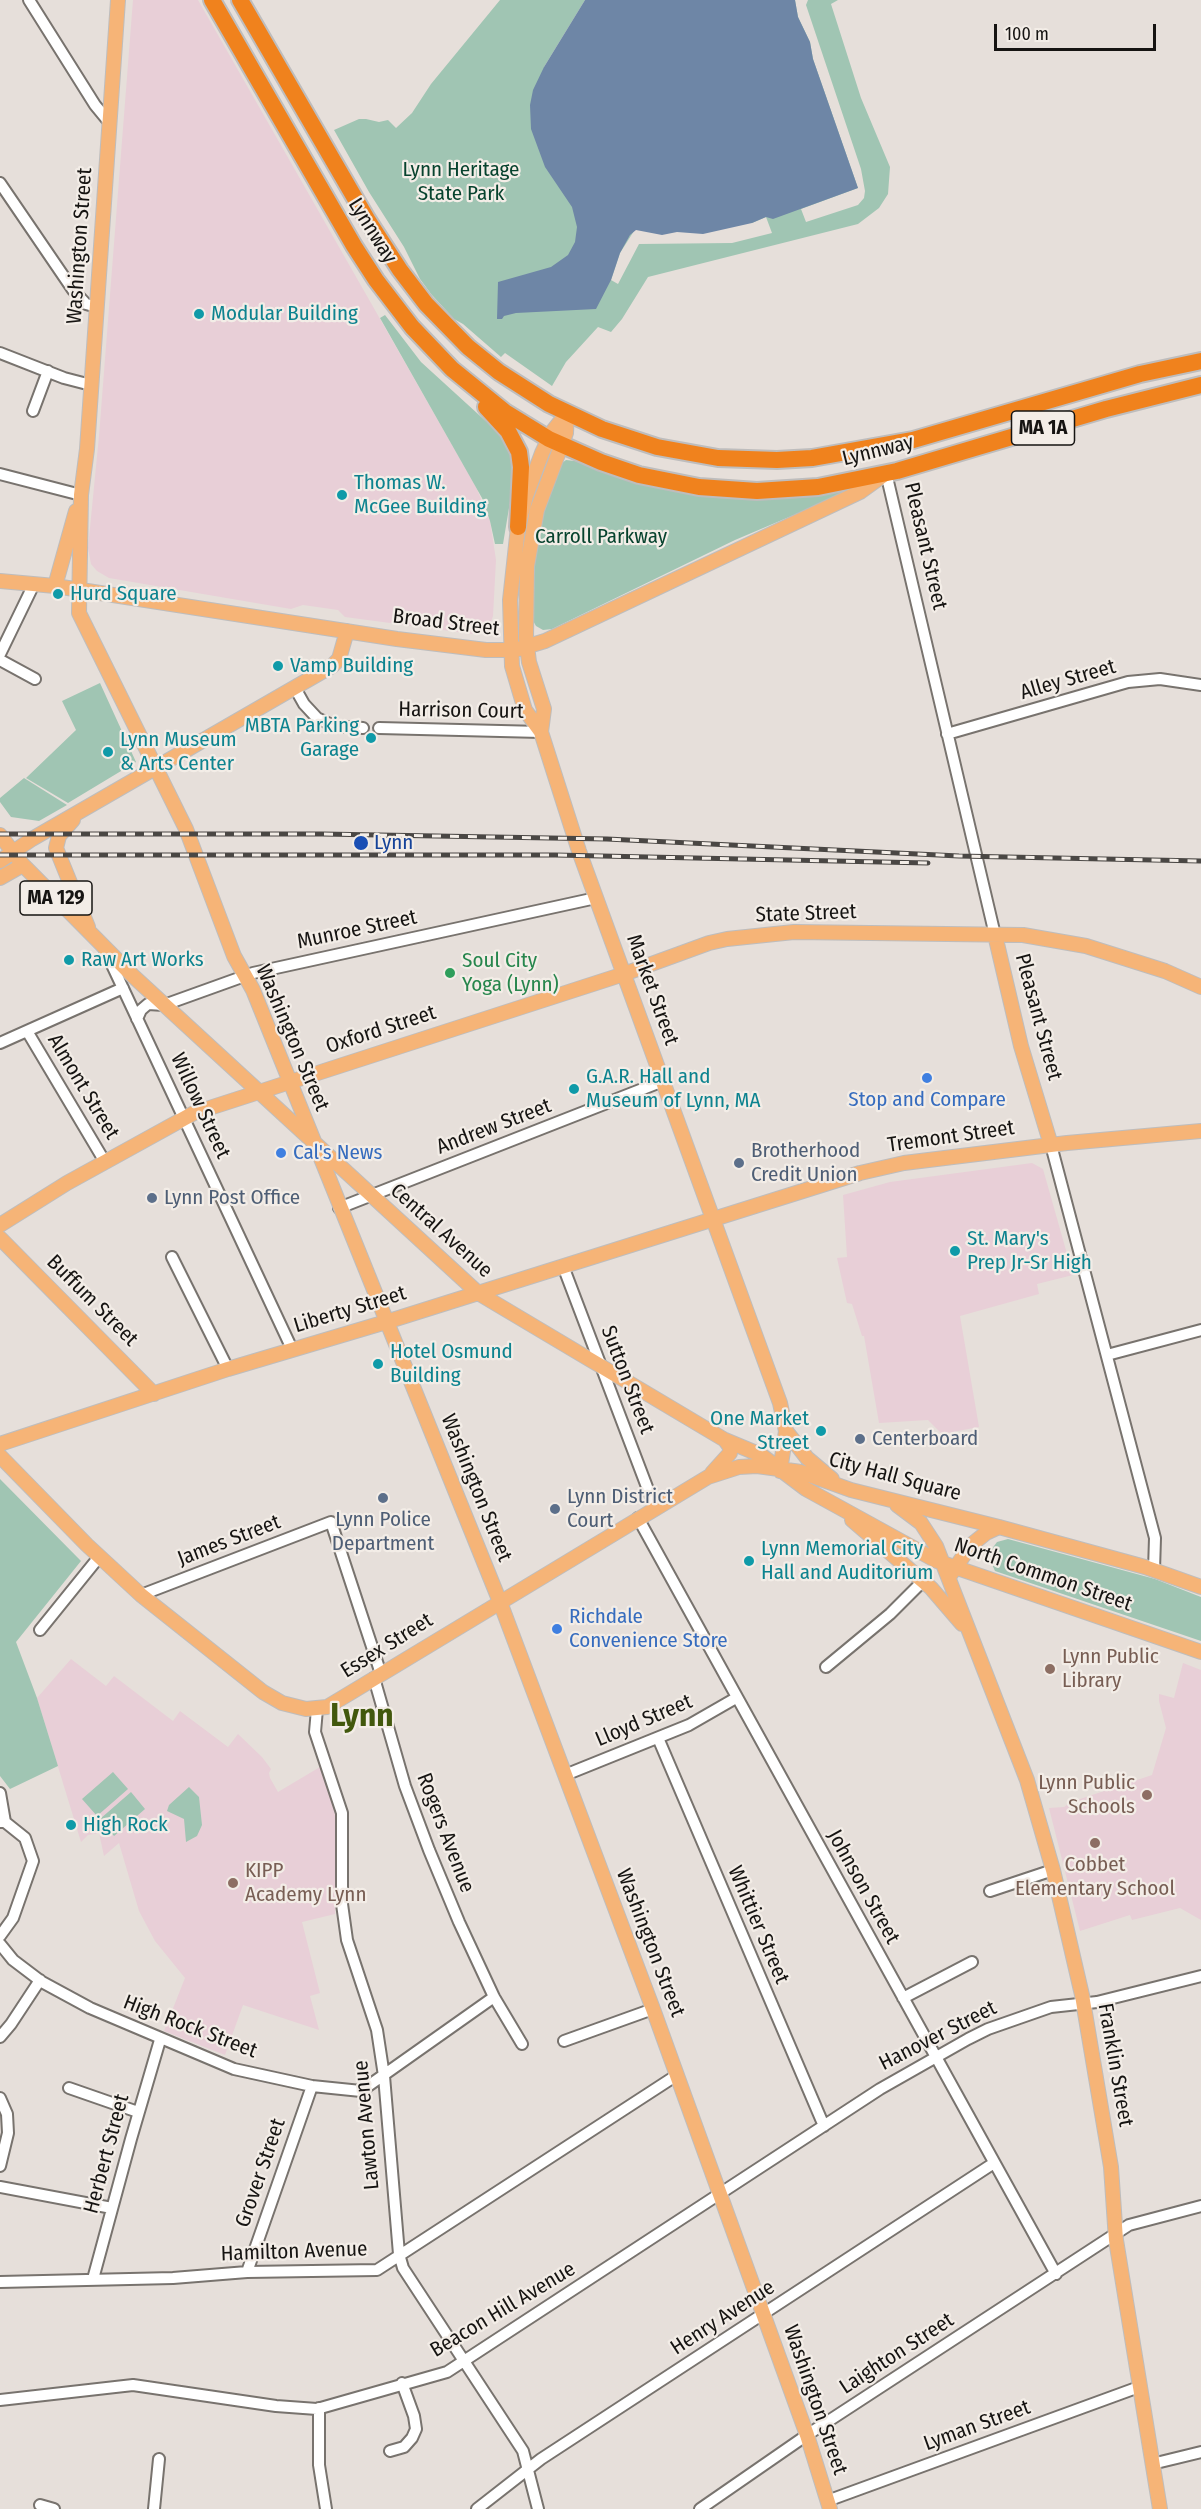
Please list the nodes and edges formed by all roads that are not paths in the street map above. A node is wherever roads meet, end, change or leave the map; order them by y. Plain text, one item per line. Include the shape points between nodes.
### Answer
1 (29, 0) edge
2 (118, 0) edge
3 (212, 0) edge
4 (240, 0) edge
5 (109, 122) junction
6 (0, 183) edge
7 (97, 307) junction
8 (0, 353) edge
9 (442, 360) junction
10 (1201, 360) edge
11 (48, 371) junction
12 (91, 385) junction
13 (1201, 385) edge
14 (33, 411) dead end
15 (567, 413) junction
16 (551, 446) junction
17 (886, 473) junction
18 (0, 474) edge
19 (81, 495) junction
20 (518, 527) junction
21 (0, 581) edge
22 (34, 584) junction
23 (55, 586) junction
24 (78, 590) junction
25 (346, 631) junction
26 (527, 648) junction
27 (510, 651) junction
28 (0, 654) edge
29 (0, 660) edge
30 (35, 679) dead end
31 (1201, 685) edge
32 (295, 688) junction
33 (363, 728) dead end
34 (379, 728) dead end
35 (541, 732) junction
36 (947, 734) junction
37 (156, 769) junction
38 (83, 811) junction
39 (0, 835) edge
40 (11, 851) junction
41 (0, 861) edge
42 (23, 865) junction
43 (0, 878) edge
44 (596, 897) junction
45 (90, 932) junction
46 (995, 935) junction
47 (102, 944) junction
48 (624, 974) junction
49 (245, 975) junction
50 (1201, 987) edge
51 (123, 988) junction
52 (164, 1005) junction
53 (137, 1019) junction
54 (27, 1031) junction
55 (0, 1043) edge
56 (663, 1081) junction
57 (289, 1082) junction
58 (259, 1092) junction
59 (183, 1117) junction
60 (1201, 1131) edge
61 (312, 1141) junction
62 (1051, 1145) junction
63 (105, 1162) junction
64 (371, 1196) junction
65 (339, 1208) junction
66 (714, 1219) junction
67 (0, 1225) edge
68 (0, 1238) edge
69 (172, 1257) dead end
70 (563, 1266) junction
71 (478, 1293) junction
72 (386, 1322) junction
73 (1201, 1330) edge
74 (292, 1349) junction
75 (1107, 1355) junction
76 (602, 1367) junction
77 (228, 1369) junction
78 (154, 1394) junction
79 (786, 1431) junction
80 (725, 1440) junction
81 (0, 1444) edge
82 (0, 1456) edge
83 (780, 1471) junction
84 (708, 1477) junction
85 (851, 1490) junction
86 (881, 1498) junction
87 (655, 1508) junction
88 (844, 1510) junction
89 (638, 1518) junction
90 (331, 1522) joint
91 (999, 1527) junction
92 (99, 1557) junction
93 (949, 1570) junction
94 (1154, 1570) junction
95 (923, 1581) junction
96 (1201, 1587) edge
97 (141, 1595) junction
98 (938, 1595) junction
99 (500, 1602) junction
100 (40, 1630) dead end
101 (973, 1641) junction
102 (1201, 1652) edge
103 (826, 1667) dead end
104 (377, 1676) junction
105 (736, 1698) junction
106 (317, 1709) junction
107 (658, 1738) junction
108 (565, 1775) junction
109 (0, 1793) edge
110 (3, 1822) edge
111 (1053, 1870) junction
112 (990, 1891) dead end
113 (0, 1936) edge
114 (0, 1944) edge
115 (972, 1962) dead end
116 (1201, 1976) edge
117 (40, 1980) junction
118 (494, 1997) junction
119 (903, 1998) junction
120 (1083, 2003) junction
121 (653, 2009) junction
122 (0, 2037) edge
123 (160, 2040) junction
124 (564, 2042) dead end
125 (522, 2044) dead end
126 (935, 2057) junction
127 (677, 2075) junction
128 (384, 2076) junction
129 (312, 2086) junction
130 (69, 2088) dead end
131 (0, 2098) edge
132 (138, 2112) junction
133 (824, 2126) junction
134 (994, 2163) junction
135 (0, 2166) edge
136 (0, 2187) edge
137 (720, 2194) junction
138 (1201, 2206) edge
139 (112, 2208) junction
140 (1116, 2233) junction
141 (399, 2254) junction
142 (247, 2272) junction
143 (1056, 2274) junction
144 (93, 2279) junction
145 (0, 2282) edge
146 (764, 2315) junction
147 (464, 2361) junction
148 (402, 2383) junction
149 (1139, 2387) junction
150 (0, 2400) edge
151 (319, 2408) junction
152 (807, 2435) junction
153 (390, 2451) dead end
154 (1201, 2452) edge
155 (159, 2459) dead end
156 (1152, 2464) junction
157 (528, 2469) junction
158 (40, 2505) dead end
159 (829, 2505) edge
160 (54, 2509) edge
161 (154, 2509) edge
162 (326, 2509) edge
163 (477, 2509) edge
164 (538, 2509) edge
165 (700, 2509) edge
166 (1160, 2509) edge

1 - 5 street
2 - 5 main road, Washington Street
3 - 9 highway, Lynnway via 365,264
4 - 15 highway, Lynnway via 367,219 413,288 453,333 484,360 534,396
5 - 7 main road, Washington Street
6 - 7 street via 73,291 86,304
7 - 12 main road, Washington Street
8 - 11 street
9 - 16 highway, Lynnway
9 - 20 highway via 515,443 520,467
10 - 15 highway, Lynnway / MA 1A via 920,438 812,458 757,460 680,452 629,439
11 - 12 street
11 - 14 street
12 - 19 main road, Washington Street
13 - 17 highway, Lynnway / MA 1A
15 - 16 main road
16 - 17 highway, Lynnway via 639,475 718,489 798,490
16 - 20 main road via 526,496
16 - 26 main road, Market Street via 555,462 531,534 526,574
17 - 26 main road, Broad Street / MA 1A via 860,492
17 - 36 street, Pleasant Street
18 - 19 street
19 - 23 main road, Washington Street
19 - 24 main road, Washington Street
20 - 27 main road, Market Street
21 - 22 main road, Broad Street / MA 1A
22 - 23 main road, Broad Street / MA 1A
22 - 28 street
23 - 24 main road, Broad Street / MA 1A
24 - 25 main road, Broad Street / MA 1A
24 - 37 main road, Washington Street / MA 129 via 82,622
25 - 27 main road, Broad Street / MA 1A
25 - 32 main road via 338,660
26 - 27 main road, Broad Street / MA 1A
26 - 35 main road, Market Street via 543,709
27 - 35 main road, Market Street via 525,711
29 - 30 street
31 - 36 street, Alley Street via 1160,678 1128,682
32 - 33 street via 317,718 334,726
32 - 37 main road
34 - 35 street, Harrison Court
35 - 44 main road, Market Street
36 - 46 street, Pleasant Street
37 - 38 main road
37 - 49 main road, Washington Street / MA 129 via 186,829 234,956
38 - 40 main road
38 - 45 main road via 62,832 56,848
39 - 40 main road, MA 129
40 - 41 main road
40 - 42 main road, MA 129
42 - 43 main road
42 - 45 main road, MA 129
44 - 48 main road, Market Street
44 - 49 street, Munroe Street
45 - 47 main road, MA 129
46 - 48 main road, State Street via 769,934 709,943
46 - 50 main road, State Street via 1023,935 1086,946
46 - 62 main road, Pleasant Street via 1021,1046
47 - 51 street, Willow Street
47 - 52 main road, MA 129
48 - 56 main road, Market Street
48 - 57 main road, Oxford Street
49 - 52 street, Munroe Street
49 - 57 main road, Washington Street / MA 129
51 - 53 street, Willow Street
51 - 54 street
52 - 53 street, Munroe Street via 148,1004
52 - 58 main road, Central Avenue / MA 129
53 - 59 street, Willow Street
54 - 55 street
54 - 63 street, Almont Street
56 - 64 street, Andrew Street
56 - 66 main road, Market Street
57 - 58 main road, Oxford Street
57 - 61 main road, Washington Street / MA 129
58 - 59 main road, Oxford Street
58 - 61 main road, Central Avenue / MA 129
59 - 63 main road, Oxford Street
59 - 74 street, Willow Street
60 - 62 main road, Tremont Street
61 - 64 main road, Central Avenue
61 - 65 main road, Washington Street / MA 129
62 - 66 main road, Tremont Street via 888,1166
62 - 75 street, Pleasant Street
63 - 67 main road, Oxford Street
64 - 65 street, Andrew Street
64 - 71 main road, Central Avenue
65 - 72 main road, Washington Street / MA 129
66 - 70 main road, Liberty Street
66 - 79 main road, Market Street via 780,1403
68 - 78 main road, Buffum Street
69 - 77 street
70 - 71 main road, Liberty Street
70 - 76 street, Sutton Street
71 - 72 main road, Liberty Street
71 - 76 main road, Central Avenue
72 - 74 main road, Liberty Street
72 - 99 main road, Washington Street / MA 129
73 - 75 street
74 - 77 main road, Liberty Street
75 - 94 street, Pleasant Street via 1155,1538
76 - 80 main road, Central Avenue
76 - 87 street, Sutton Street
77 - 78 main road, Liberty Street
78 - 81 main road, Liberty Street
79 - 83 main road, Market Street
79 - 85 main road, Market Street via 818,1468
80 - 83 main road, City Hall Square via 760,1455
80 - 84 main road via 730,1447 729,1455
82 - 92 main road
83 - 84 main road, City Hall Square via 746,1466
83 - 85 main road, City Hall Square via 801,1472
83 - 88 main road, City Hall Square
84 - 87 main road, Essex Street
85 - 86 main road, City Hall Square
86 - 91 main road, City Hall Square
86 - 93 main road, Franklin Street via 921,1523
87 - 89 main road, Essex Street
88 - 93 main road, North Common Street
88 - 95 main road, Franklin Street
89 - 99 main road, Essex Street
89 - 105 street, Johnson Street
90 - 97 street, James Street
90 - 104 street, Rogers Avenue
91 - 93 main road via 976,1540
91 - 94 main road, City Hall Square
92 - 97 main road
92 - 100 street
93 - 98 main road
93 - 101 main road, Franklin Street
93 - 102 main road, North Common Street
94 - 96 main road, City Hall Square
95 - 98 main road, Franklin Street
95 - 103 street
97 - 106 main road via 272,1698
98 - 101 main road, Franklin Street
99 - 104 main road, Essex Street
99 - 108 main road, Washington Street / MA 129
101 - 111 main road, Franklin Street via 1027,1780
104 - 106 main road, Essex Street
104 - 118 street, Rogers Avenue via 413,1807
105 - 107 street, Lloyd Street
105 - 119 street, Johnson Street
106 - 128 street, Lawton Avenue via 317,1738 342,1813 342,1904 347,1940 376,2030
107 - 108 street, Lloyd Street
107 - 133 street, Whittier Street
108 - 121 main road, Washington Street / MA 129
109 - 110 street
110 - 113 street via 25,1838 33,1861 13,1918
111 - 112 street
111 - 120 main road, Franklin Street
114 - 117 street, High Rock Street via 13,1960
115 - 119 street
116 - 120 street, Hanover Street
117 - 122 street
117 - 123 street, High Rock Street
118 - 125 street, Rogers Avenue
118 - 128 street
119 - 126 street, Johnson Street
120 - 126 street, Hanover Street via 1051,2007 1007,2022
120 - 140 main road, Franklin Street via 1111,2167
121 - 124 street
121 - 127 main road, Washington Street / MA 129
123 - 129 street, High Rock Street via 234,2069
123 - 132 street, Herbert Street
126 - 133 street, Hanover Street
126 - 134 street, Johnson Street
127 - 137 main road, Washington Street / MA 129
127 - 141 street, Hamilton Avenue
128 - 129 street, High Rock Street via 361,2091
128 - 141 street, Lawton Avenue
129 - 142 street, Grover Street
130 - 132 street
131 - 135 street via 7,2114 8,2133
132 - 139 street, Herbert Street
133 - 137 street, Hanover Street
134 - 143 street, Johnson Street
134 - 146 street, Henry Avenue
136 - 139 street
137 - 146 main road, Washington Street / MA 129
137 - 147 street, Beacon Hill Avenue
138 - 140 street, Laighton Street via 1129,2225
139 - 144 street, Herbert Street
140 - 143 street, Laighton Street
140 - 149 main road, Franklin Street
141 - 142 street, Hamilton Avenue via 377,2270
141 - 147 street, Lawton Avenue via 403,2268
142 - 144 street, Hamilton Avenue
143 - 152 street, Laighton Street
144 - 145 street, Hamilton Avenue
146 - 152 main road, Washington Street / MA 129
146 - 157 street, Henry Avenue
147 - 148 street, Beacon Hill Avenue via 447,2372
147 - 157 street, Lawton Avenue via 524,2451
148 - 151 street, Beacon Hill Avenue
148 - 153 street via 416,2429 404,2447
149 - 156 main road, Franklin Street
149 - 159 street, Lyman Street
150 - 151 street, Beacon Hill Avenue via 133,2385 276,2406
151 - 162 street
152 - 159 main road, Washington Street / MA 129
152 - 165 street, Laighton Street
154 - 156 street
155 - 161 street
156 - 166 main road, Franklin Street
157 - 163 street, Henry Avenue
157 - 164 street, Lawton Avenue
158 - 160 street

